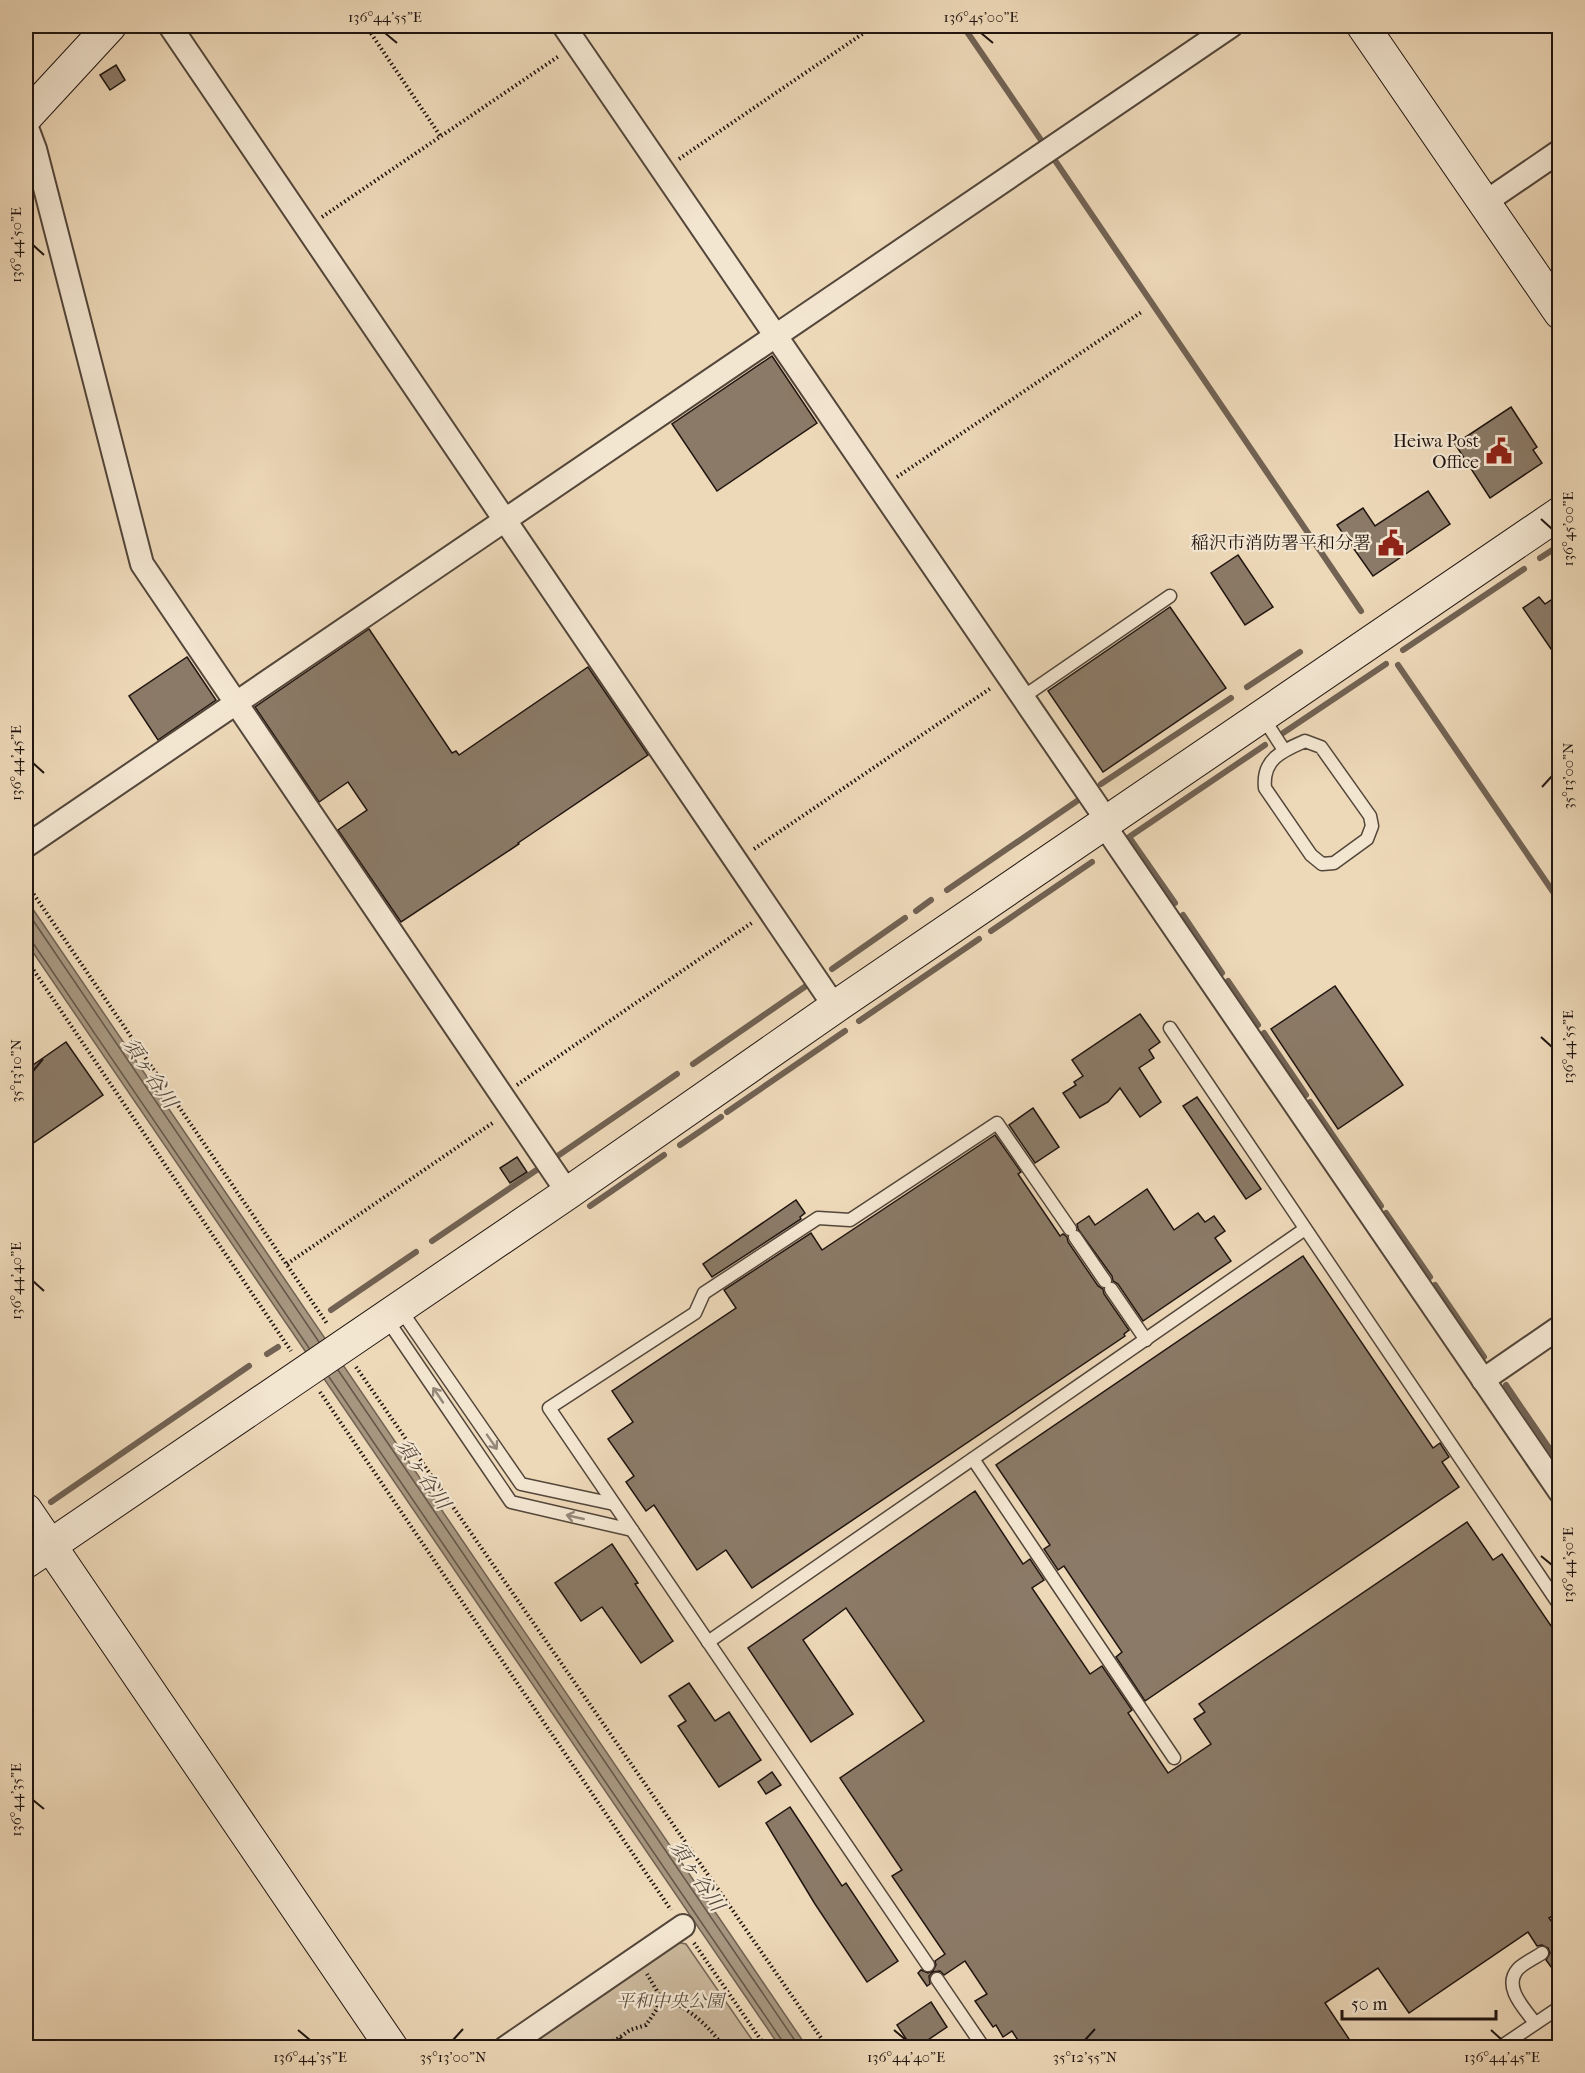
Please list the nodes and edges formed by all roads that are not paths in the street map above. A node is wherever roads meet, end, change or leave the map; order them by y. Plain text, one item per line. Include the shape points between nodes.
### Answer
1 (110, 26) edge
2 (170, 26) edge
3 (564, 26) edge
4 (1231, 26) edge
5 (1363, 26) edge
6 (26, 118) edge
7 (1560, 151) edge
8 (1484, 202) junction
9 (1560, 314) edge
10 (776, 335) junction
11 (1560, 513) edge
12 (505, 519) junction
13 (1170, 596) dead end
14 (1023, 698) junction
15 (235, 703) junction
16 (1262, 716) junction
17 (1284, 750) junction
18 (1106, 823) junction
19 (26, 846) edge
20 (835, 1007) junction
21 (1170, 1028) dead end
22 (568, 1194) junction
23 (1305, 1229) junction
24 (392, 1312) junction
25 (1560, 1327) edge
26 (1146, 1340) junction
27 (1483, 1380) junction
28 (973, 1459) junction
29 (1560, 1492) edge
30 (614, 1504) junction
31 (26, 1509) edge
32 (632, 1530) junction
33 (38, 1553) edge
34 (1560, 1606) edge
35 (708, 1642) junction
36 (1174, 1758) dead end
37 (683, 1926) road end
38 (1542, 1953) dead end
39 (928, 1965) dead end
40 (937, 1979) dead end
41 (1560, 2007) edge
42 (1534, 2023) junction
43 (392, 2048) edge
44 (505, 2048) edge
45 (984, 2048) edge
46 (1499, 2048) edge

1 - 6 street
2 - 12 street
3 - 10 street
4 - 10 street
5 - 8 street
6 - 15 street via 142,564
7 - 8 street
8 - 9 street
10 - 12 street
10 - 14 street
11 - 16 street
12 - 15 street
12 - 20 street
13 - 14 lane
14 - 18 street
15 - 19 street
15 - 22 street
16 - 17 lane
16 - 18 street
17 - 17 lane via 1305,741 1321,747 1370,816 1372,826 1367,839 1334,863 1322,864 1311,855 1266,788 1264,775
18 - 20 street
18 - 27 street
20 - 22 street
21 - 23 lane
22 - 24 street
23 - 26 lane
23 - 34 lane
24 -> 30 lane via 521,1484
32 -> 24 lane via 511,1502
24 - 33 street
25 - 27 street
26 - 28 lane
26 - 30 lane via 997,1123 850,1220 818,1218 704,1293 695,1312 549,1408
27 - 29 street
28 - 35 lane
28 - 36 lane
30 - 32 lane
31 - 33 street
32 - 35 lane
33 - 43 street
35 - 39 lane
37 - 44 street
38 - 42 lane via 1518,1970 1512,1981 1514,1993
40 - 45 lane
41 - 42 lane
42 - 46 lane

